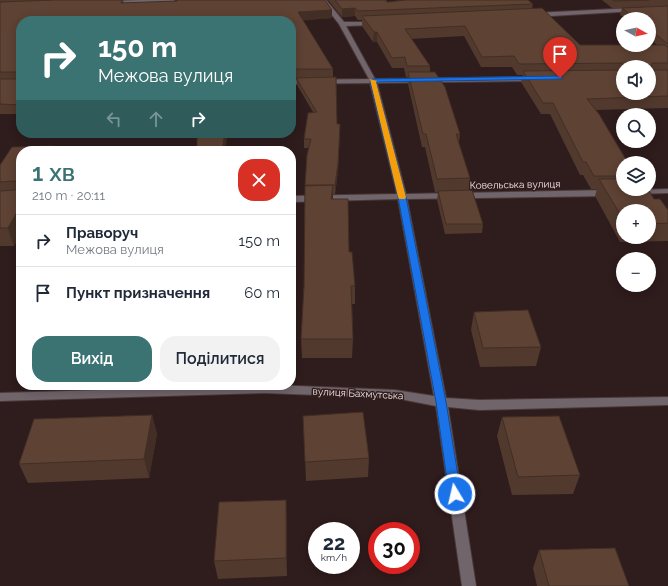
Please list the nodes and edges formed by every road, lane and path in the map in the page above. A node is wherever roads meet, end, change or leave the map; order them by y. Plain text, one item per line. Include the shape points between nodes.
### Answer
1 (172, 0) edge
2 (323, 0) edge
3 (102, 3) edge
4 (644, 10) edge
5 (525, 16) edge
6 (382, 22) edge
7 (342, 24) junction
8 (545, 78) edge
9 (372, 81) junction
10 (296, 82) edge
11 (668, 191) edge
12 (402, 197) junction
13 (296, 199) edge
14 (232, 390) edge
15 (291, 390) edge
16 (0, 397) edge
17 (668, 400) edge
18 (441, 402) junction
19 (469, 586) edge

1 - 3 street
2 - 7 street
4 - 5 street
6 - 7 street
7 - 9 street
8 - 9 street
9 - 10 street
9 - 12 street
11 - 12 street, Ковельська вулиця
12 - 13 street, Ковельська вулиця
12 - 18 street
14 - 16 street, вулиця Бахмутська
15 - 18 street, вулиця Бахмутська via 395,394
17 - 18 street, вулиця Бахмутська via 479,405
18 - 19 street

